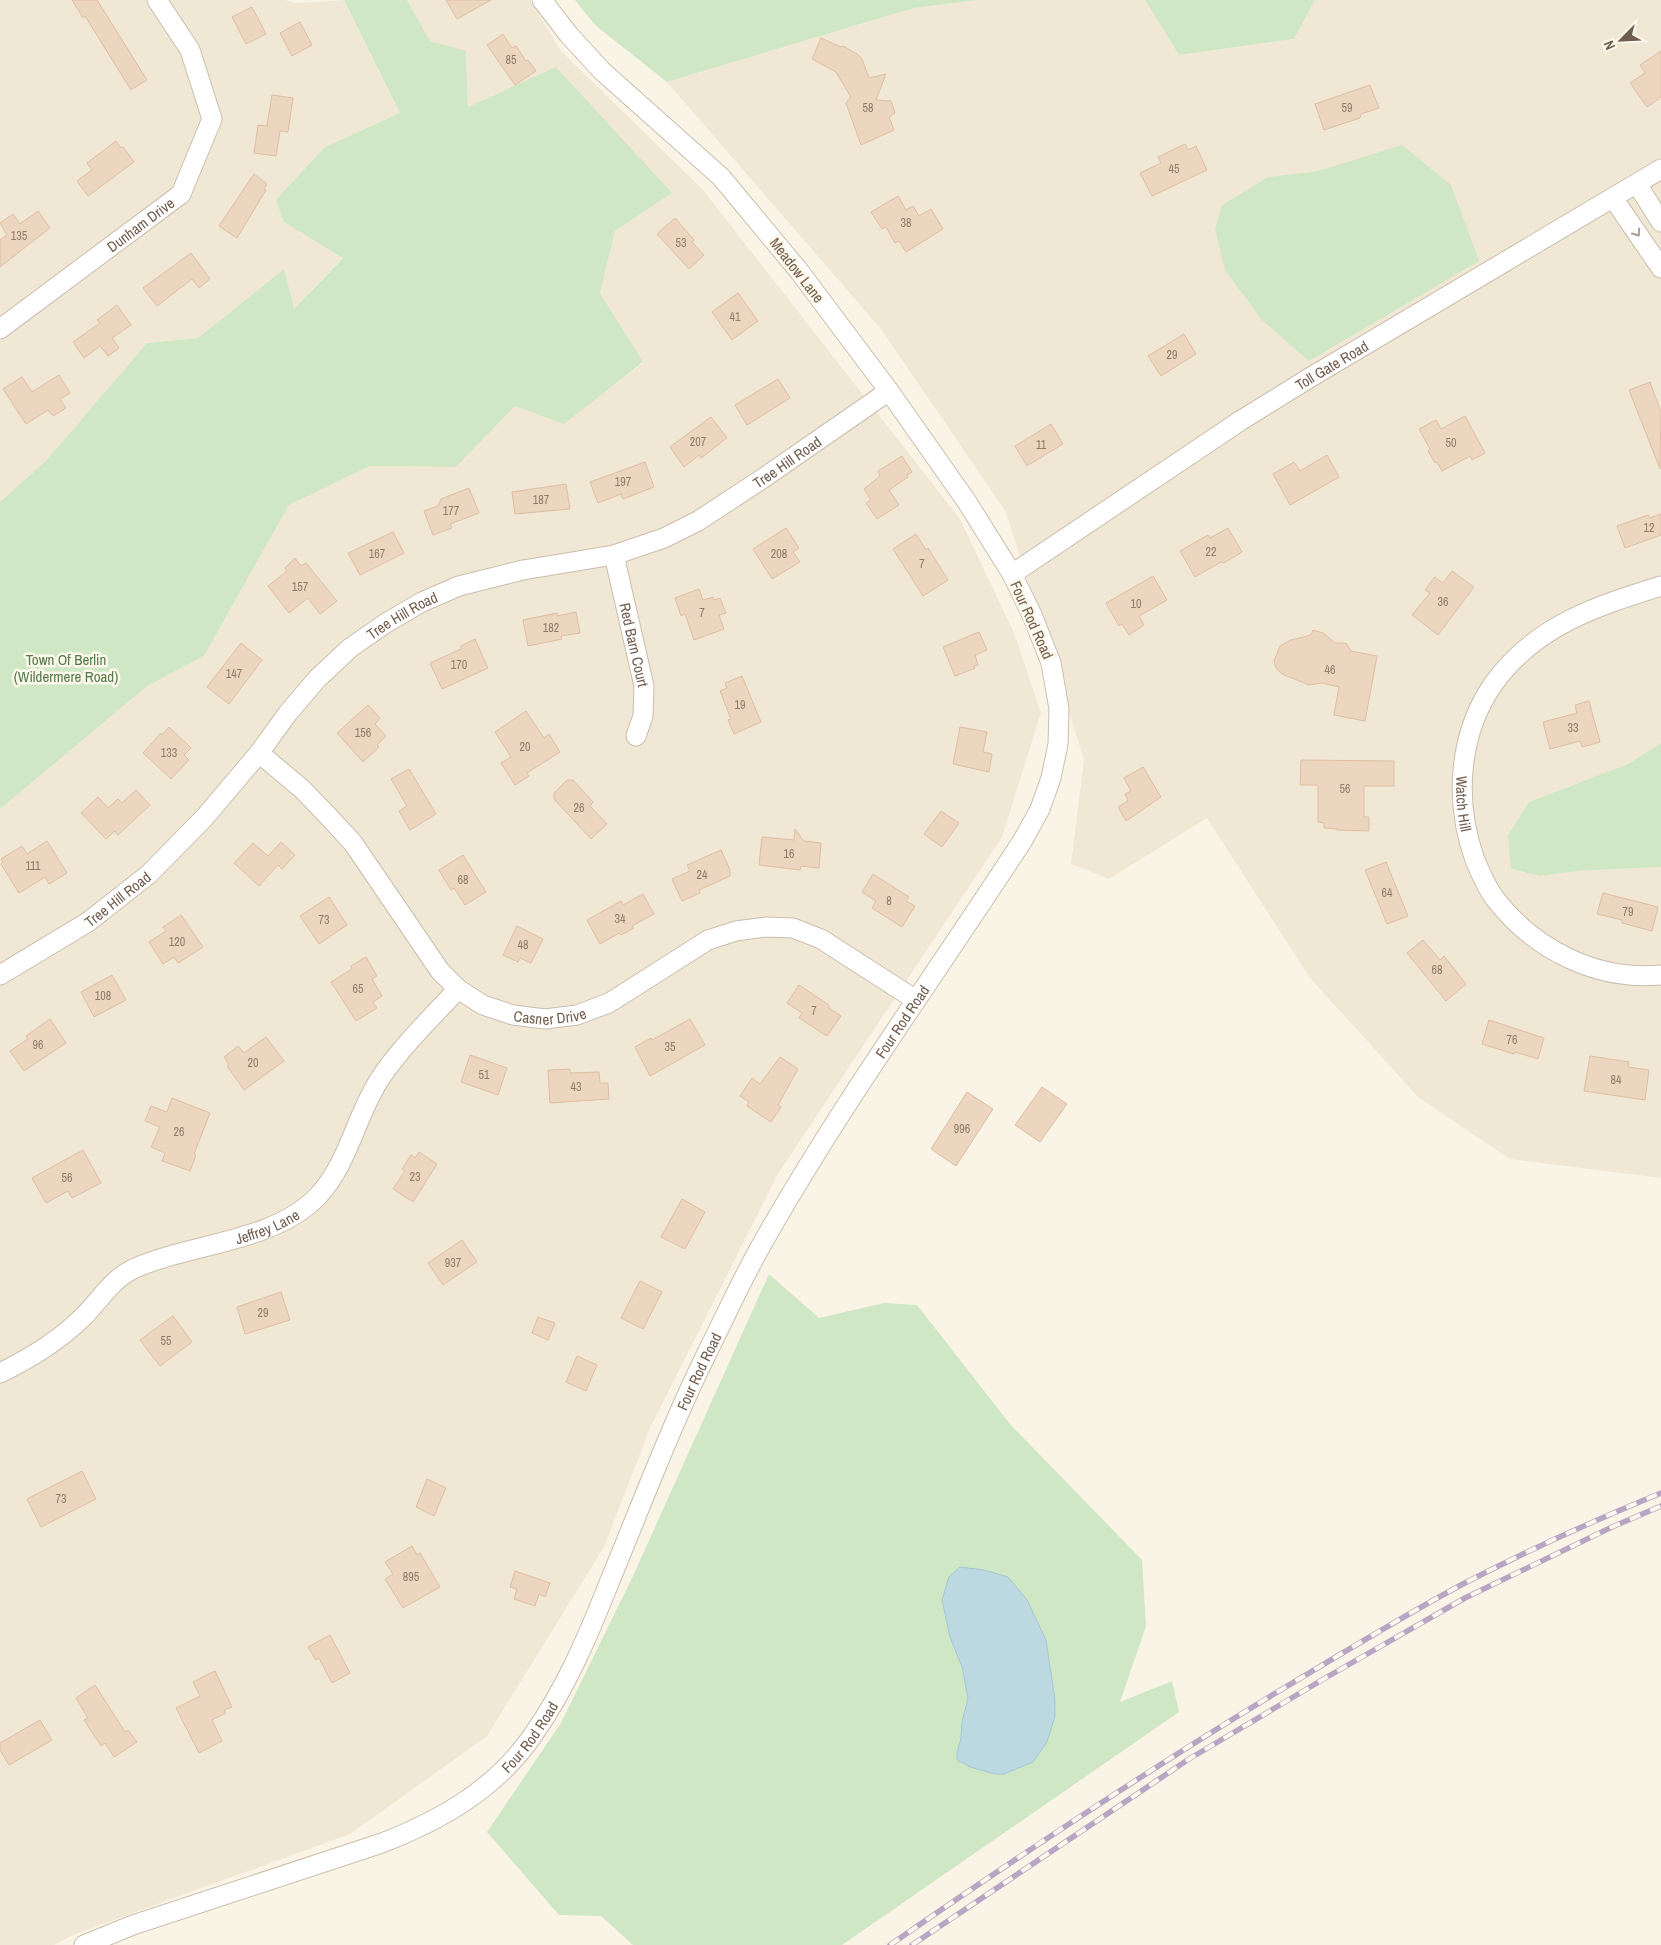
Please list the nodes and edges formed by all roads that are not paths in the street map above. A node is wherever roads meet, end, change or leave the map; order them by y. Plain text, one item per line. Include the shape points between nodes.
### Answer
1 (157, 0) edge
2 (542, 0) edge
3 (1661, 169) edge
4 (1637, 184) junction
5 (1612, 198) junction
6 (1661, 222) edge
7 (1660, 265) edge
8 (0, 329) edge
9 (889, 391) junction
10 (614, 555) junction
11 (1012, 574) junction
12 (1661, 586) edge
13 (636, 736) dead end
14 (259, 753) junction
15 (0, 975) edge
16 (1661, 975) edge
17 (458, 989) junction
18 (916, 1000) junction
19 (0, 1373) edge
20 (84, 1945) edge

1 - 8 street, Dunham Drive via 190,50 212,119 181,194
2 - 9 street, Meadow Lane via 602,71 721,177 799,271
3 - 4 street, Toll Gate Road
4 - 5 street, Toll Gate Road
4 - 6 street
5 -> 7 street
5 - 11 street, Toll Gate Road via 1240,421
9 - 10 street, Tree Hill Road via 698,521 664,538
9 - 11 street, Meadow Lane via 967,502
10 - 13 street, Red Barn Court via 644,686 643,716
10 - 14 street, Tree Hill Road via 522,570 459,586 422,602 350,648 317,679
11 - 18 street, Four Rod Road via 1051,663 1059,710 1058,744 1051,778 1040,809 1023,840
12 - 16 street, Watch Hill via 1586,611 1562,623 1513,661 1494,683 1479,709 1469,734 1461,788 1470,845 1481,874 1495,899 1513,920 1566,958 1601,970 1640,977
14 - 15 street, Tree Hill Road via 205,817 150,874 88,922
14 - 17 street, Casner Drive via 302,789 352,843 440,971
17 - 18 street, Casner Drive via 483,1005 513,1015 545,1019 577,1015 609,1003 708,940 736,931 766,927 793,928 822,939
17 - 19 street, Jeffrey Lane via 403,1048 381,1078 332,1177 317,1197 272,1226 130,1270 108,1287 86,1315 58,1340
18 - 20 street, Four Rod Road via 823,1142 761,1246 693,1382 581,1652 552,1706 510,1764 468,1800 418,1829 133,1925

